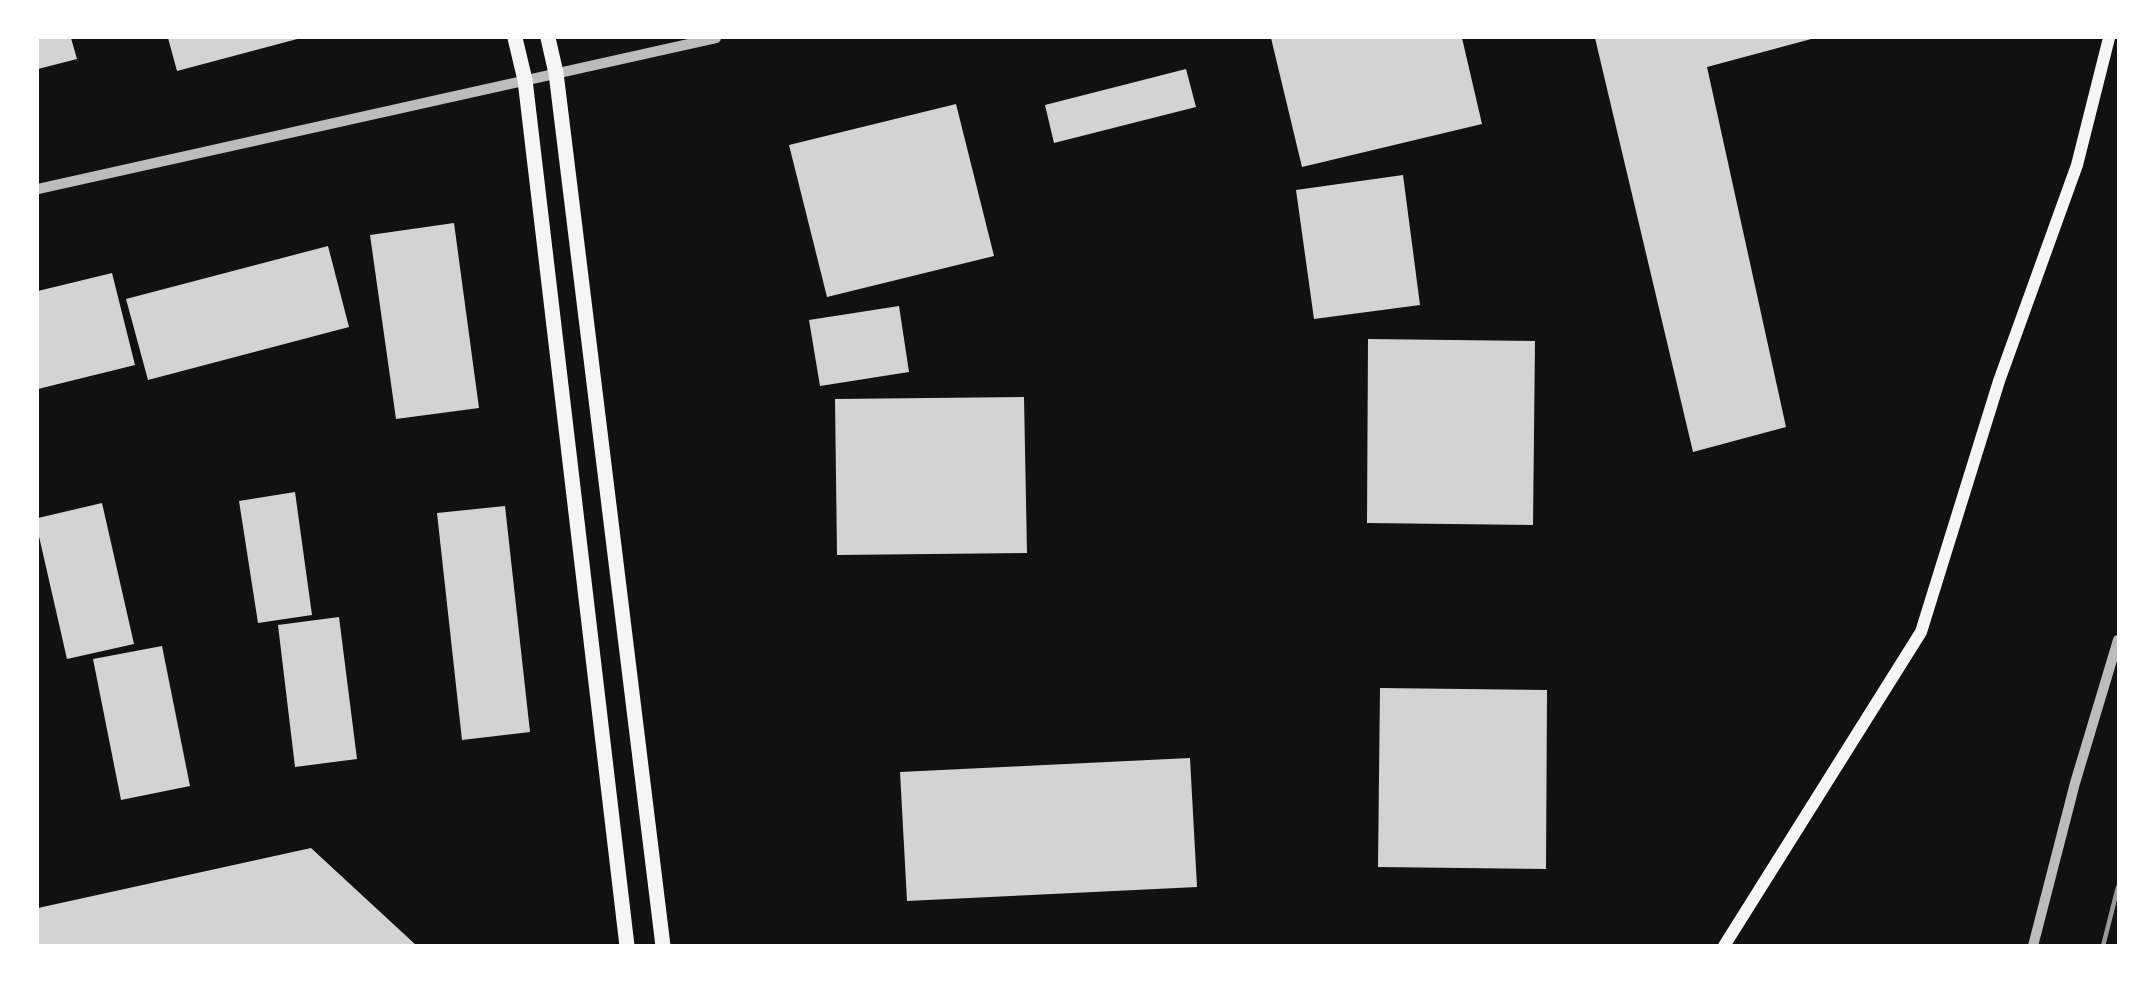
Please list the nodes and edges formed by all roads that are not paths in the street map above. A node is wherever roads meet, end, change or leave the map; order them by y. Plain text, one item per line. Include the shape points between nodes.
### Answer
1 (515, 38) edge
2 (548, 38) edge
3 (716, 38) edge
4 (2109, 38) edge
5 (555, 73) junction
6 (525, 80) junction
7 (38, 189) edge
8 (2118, 640) edge
9 (627, 945) edge
10 (663, 945) edge
11 (1724, 945) edge
12 (2033, 945) edge

1 - 6 main road
2 - 5 main road
3 - 5 street
4 - 11 main road via 2077,165 1999,381 1920,632
5 - 6 street
5 - 10 main road
6 - 7 street
6 - 9 main road
8 - 12 street

